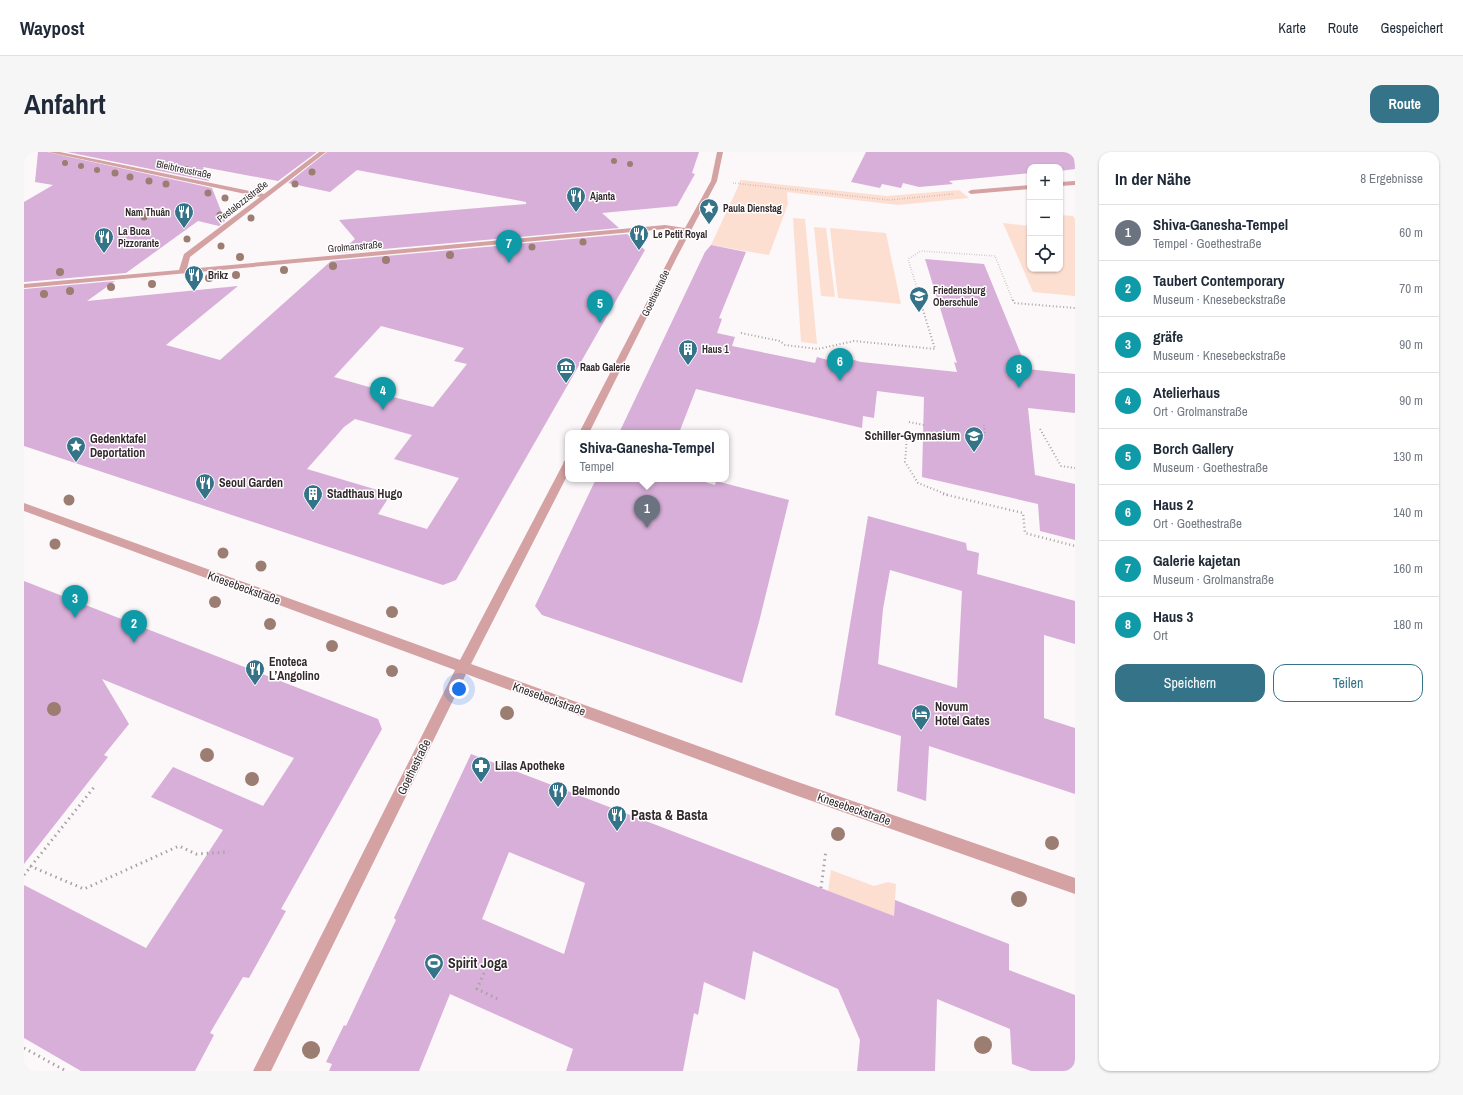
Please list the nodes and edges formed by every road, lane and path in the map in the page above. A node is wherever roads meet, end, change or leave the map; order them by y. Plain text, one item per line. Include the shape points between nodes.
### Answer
1 (52, 152) edge
2 (323, 152) edge
3 (720, 152) edge
4 (714, 181) junction
5 (1075, 183) edge
6 (1063, 184) edge
7 (1027, 187) edge
8 (971, 192) joint
9 (265, 196) junction
10 (687, 231) junction
11 (182, 271) junction
12 (24, 286) edge
13 (1075, 308) edge
14 (742, 333) dead end
15 (908, 422) dead end
16 (924, 425) dead end
17 (984, 425) dead end
18 (1040, 429) dead end
19 (586, 430) edge
20 (984, 433) dead end
21 (907, 436) dead end
22 (1075, 468) edge
23 (565, 470) edge
24 (24, 507) edge
25 (1075, 546) edge
26 (463, 668) junction
27 (96, 786) dead end
28 (826, 850) dead end
29 (229, 852) dead end
30 (30, 866) junction
31 (24, 875) edge
32 (1075, 886) edge
33 (821, 888) dead end
34 (484, 973) dead end
35 (500, 1000) dead end
36 (24, 1048) edge
37 (66, 1071) edge
38 (262, 1071) edge

1 - 9 street, Bleibtreustraße
2 - 9 street, Pestalozzistraße
3 - 4 street, Goethestraße
4 - 8 path via 889,200
4 - 10 street, Goethestraße
5 - 6 street
7 - 8 street
9 - 11 street, Pestalozzistraße via 187,256
10 - 11 street, Grolmanstraße via 665,228
10 - 19 street, Goethestraße
11 - 12 street, Grolmanstraße
13 - 14 path via 1014,303 995,256 921,251 908,259 935,349 854,341 818,349 785,345 780,341
15 - 16 path
17 - 20 path
18 - 22 path via 1061,466
21 - 25 path via 906,462 918,483 940,493 1024,513 1025,533
23 - 26 street, Goethestraße
24 - 26 street, Knesebeckstraße
26 - 32 street, Knesebeckstraße
26 - 38 street, Goethestraße
27 - 30 path
28 - 33 path
29 - 30 path via 196,854 179,846 84,889
30 - 31 path
34 - 35 path via 477,989
36 - 37 path

